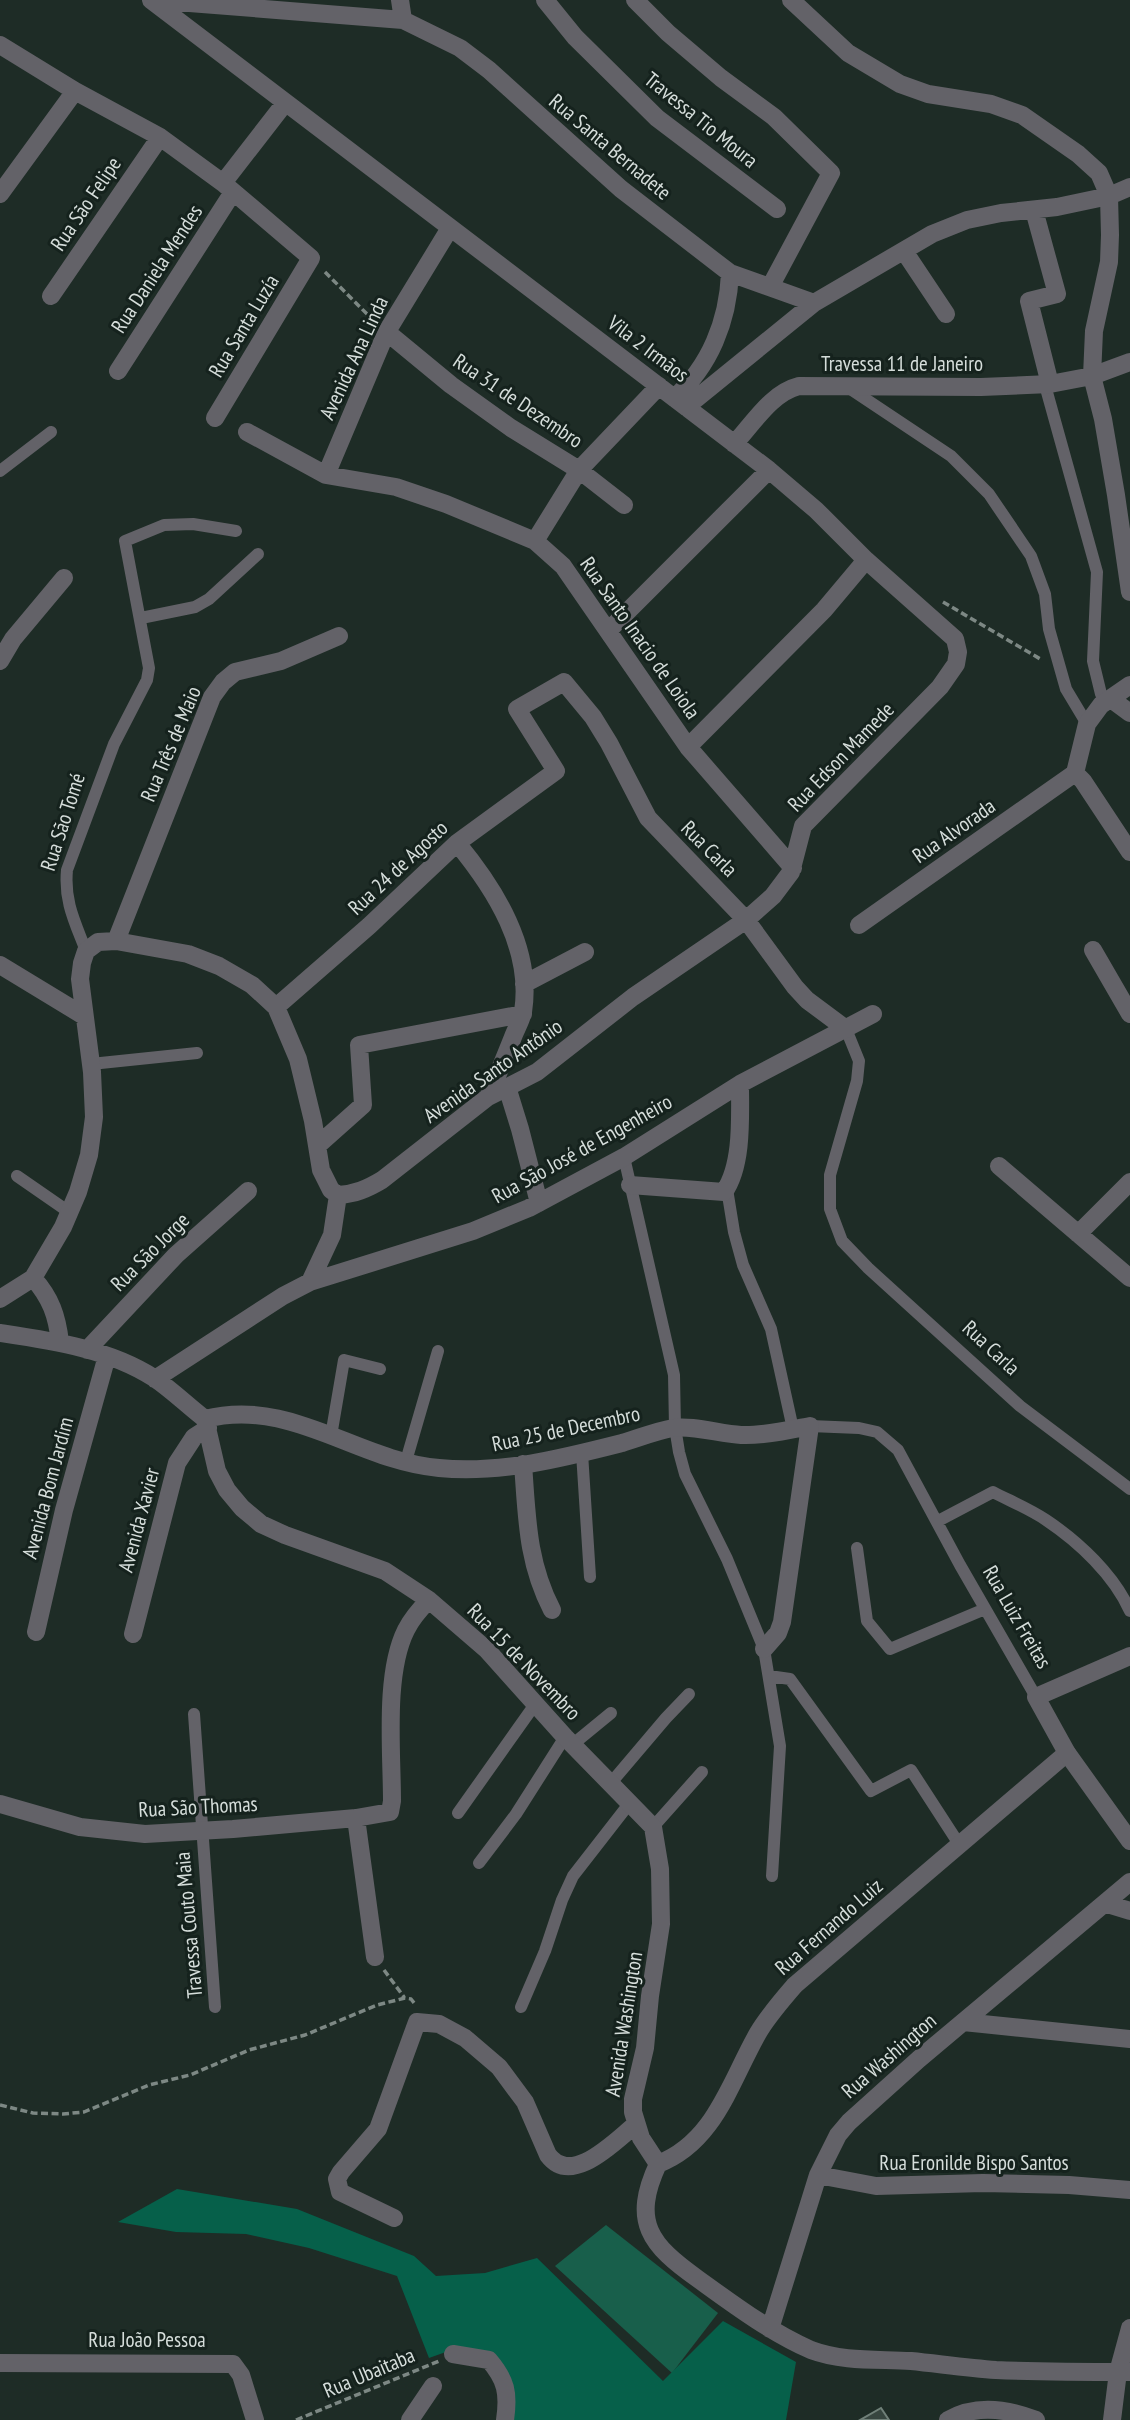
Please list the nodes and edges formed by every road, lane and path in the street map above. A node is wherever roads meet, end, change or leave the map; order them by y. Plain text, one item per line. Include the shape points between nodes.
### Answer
1 (151, 0) edge
2 (400, 0) edge
3 (545, 0) edge
4 (635, 0) edge
5 (791, 0) edge
6 (403, 20) junction
7 (0, 45) edge
8 (75, 91) junction
9 (285, 103) junction
10 (160, 137) junction
11 (1130, 187) edge
12 (228, 188) junction
13 (0, 194) edge
14 (1109, 196) junction
15 (777, 209) dead end
16 (1034, 210) junction
17 (450, 228) junction
18 (904, 251) junction
19 (311, 258) junction
20 (730, 273) junction
21 (770, 287) junction
22 (51, 296) dead end
23 (814, 303) junction
24 (946, 314) dead end
25 (386, 333) junction
26 (1130, 362) edge
27 (118, 371) dead end
28 (1092, 376) junction
29 (1048, 385) junction
30 (659, 386) junction
31 (846, 386) junction
32 (680, 402) junction
33 (215, 418) dead end
34 (51, 432) dead end
35 (247, 432) dead end
36 (734, 444) junction
37 (579, 470) junction
38 (769, 470) junction
39 (0, 471) edge
40 (326, 475) junction
41 (624, 505) dead end
42 (236, 531) dead end
43 (534, 541) junction
44 (258, 554) dead end
45 (863, 556) junction
46 (64, 578) dead end
47 (1130, 592) edge
48 (943, 602) dead end
49 (141, 618) junction
50 (608, 631) junction
51 (339, 636) dead end
52 (7, 637) edge
53 (0, 661) edge
54 (956, 664) joint
55 (1061, 672) junction
56 (564, 682) joint
57 (1130, 685) edge
58 (1106, 697) junction
59 (1130, 713) edge
60 (1087, 724) junction
61 (688, 747) junction
62 (1075, 773) junction
63 (457, 843) junction
64 (1130, 852) edge
65 (793, 868) junction
66 (746, 920) junction
67 (859, 925) dead end
68 (116, 942) junction
69 (1093, 950) dead end
70 (86, 951) junction
71 (585, 952) dead end
72 (0, 965) edge
73 (524, 984) junction
74 (276, 1007) junction
75 (523, 1014) junction
76 (873, 1014) dead end
77 (1130, 1014) edge
78 (84, 1016) junction
79 (846, 1029) junction
80 (197, 1053) dead end
81 (91, 1064) junction
82 (740, 1084) junction
83 (507, 1087) junction
84 (488, 1097) junction
85 (317, 1146) junction
86 (624, 1157) junction
87 (999, 1166) dead end
88 (16, 1176) dead end
89 (1130, 1182) edge
90 (630, 1185) junction
91 (727, 1189) junction
92 (248, 1191) dead end
93 (338, 1195) junction
94 (539, 1203) junction
95 (69, 1212) junction
96 (1078, 1234) junction
97 (33, 1278) junction
98 (1130, 1278) edge
99 (310, 1282) junction
100 (0, 1299) edge
101 (0, 1333) edge
102 (60, 1342) junction
103 (87, 1350) junction
104 (438, 1351) dead end
105 (107, 1356) junction
106 (380, 1369) dead end
107 (155, 1378) junction
108 (206, 1424) junction
109 (675, 1427) junction
110 (801, 1428) junction
111 (859, 1428) joint
112 (331, 1436) junction
113 (582, 1453) junction
114 (406, 1461) junction
115 (523, 1464) junction
116 (1130, 1489) edge
117 (938, 1521) junction
118 (857, 1548) dead end
119 (590, 1577) dead end
120 (429, 1600) junction
121 (985, 1609) junction
122 (552, 1610) dead end
123 (1130, 1611) edge
124 (36, 1632) dead end
125 (133, 1634) dead end
126 (764, 1649) junction
127 (1130, 1656) edge
128 (769, 1676) junction
129 (689, 1694) dead end
130 (1036, 1697) junction
131 (536, 1703) junction
132 (611, 1713) dead end
133 (194, 1714) dead end
134 (568, 1741) junction
135 (1067, 1753) junction
136 (702, 1772) dead end
137 (610, 1784) junction
138 (0, 1804) edge
139 (629, 1804) junction
140 (458, 1813) dead end
141 (356, 1818) junction
142 (653, 1827) junction
143 (201, 1831) junction
144 (1130, 1841) edge
145 (960, 1844) junction
146 (479, 1863) dead end
147 (772, 1876) dead end
148 (1130, 1882) edge
149 (1107, 1903) junction
150 (1130, 1911) edge
151 (374, 1957) joint
152 (405, 1998) junction
153 (411, 1999) dead end
154 (215, 2007) dead end
155 (521, 2007) dead end
156 (963, 2021) junction
157 (1130, 2039) edge
158 (0, 2105) edge
159 (635, 2125) junction
160 (658, 2164) junction
161 (818, 2175) junction
162 (1130, 2190) edge
163 (394, 2218) dead end
164 (1130, 2328) edge
165 (770, 2329) junction
166 (453, 2354) joint
167 (0, 2363) edge
168 (1124, 2372) edge
169 (433, 2386) dead end
170 (255, 2420) edge
171 (296, 2420) edge
172 (410, 2420) edge
173 (505, 2420) edge
174 (948, 2420) edge
175 (1036, 2420) edge
176 (1112, 2420) edge

1 - 6 street
1 - 9 street, Vila 2 Irmãos
2 - 6 street
3 - 15 street, Travessa Tio Moura via 575,37 657,118
4 - 21 street via 721,78 774,117 831,173
5 - 14 street via 848,52 900,84 1021,115 1079,154 1099,173
6 - 20 street, Rua Santa Bernadete via 460,48 489,70 621,189
7 - 8 street
8 - 10 street
8 - 13 street
9 - 12 street, Rua Daniela Mendes
9 - 17 street, Vila 2 Irmãos
10 - 12 street
10 - 22 street, Rua São Felipe
11 - 14 street
12 - 19 street
12 - 27 street, Rua Daniela Mendes
14 - 16 street
14 - 28 street via 1109,262 1094,331
16 - 18 street via 967,220
16 - 29 street via 1057,294 1029,301
17 - 25 street, Avenida Ana Linda
17 - 30 street, Vila 2 Irmãos
18 - 23 street
18 - 24 street
19 - 25 path
19 - 33 street, Rua Santa Luzía
20 - 21 street, Rua Santa Bernadete
20 - 32 street via 720,330
21 - 23 street, Rua Santa Bernadete
23 - 32 street
25 - 37 street, Rua 31 de Dezembro via 451,386
25 - 40 street, Avenida Ana Linda
26 - 28 street, Travessa 11 de Janeiro
28 - 29 street, Travessa 11 de Janeiro
28 - 47 street
29 - 31 street, Travessa 11 de Janeiro
29 - 58 lane via 1097,572 1093,661
30 - 32 street, Vila 2 Irmãos
30 - 37 street
31 - 36 street, Travessa 11 de Janeiro via 788,389
31 - 55 lane via 951,456 989,494 1031,556 1045,594
32 - 36 street, Vila 2 Irmãos
34 - 39 lane
35 - 40 street, Rua Santo Inacio de Loiola
36 - 38 street, Vila 2 Irmãos
37 - 41 street, Rua 31 de Dezembro
37 - 43 street
38 - 45 street, Vila 2 Irmãos
38 - 50 street
40 - 43 street, Rua Santo Inacio de Loiola via 396,487
42 - 49 lane, Rua São Tomé via 164,525 125,541
43 - 50 street, Rua Santo Inacio de Loiola via 563,566
44 - 49 lane via 195,607
45 - 54 street, Vila 2 Irmãos via 955,639
45 - 61 street via 824,610
46 - 52 street
48 - 55 path
49 - 70 lane, Rua São Tomé via 148,652 147,680 114,744 67,870 68,906
50 - 61 street, Rua Santo Inacio de Loiola
51 - 68 street, Rua Três de Maio via 281,661 235,672 212,696
52 - 53 street
54 - 65 street, Rua Edson Mamede via 910,720 803,826
55 - 60 lane via 1070,698
56 - 63 street, Rua 24 de Agosto via 517,709 556,771
56 - 66 street, Rua Carla via 593,717 648,818
57 - 58 street
58 - 59 street
58 - 60 street
60 - 62 street
61 - 65 street, Rua Santo Inacio de Loiola
62 - 64 street
62 - 67 street, Rua Alvorada
63 - 73 street via 500,902
63 - 74 street, Rua 24 de Agosto
65 - 66 street, Rua Edson Mamede via 773,896
66 - 79 street, Rua Carla via 795,987
66 - 83 street, Avenida Santo Antônio via 633,997 537,1072
68 - 70 street via 97,942
68 - 74 street via 188,954 219,966 252,985
69 - 77 street
70 - 78 street via 80,979
71 - 73 street
72 - 78 street
73 - 75 street
74 - 85 street via 298,1059
75 - 84 street
75 - 85 street via 359,1045 363,1105
76 - 79 street, Rua São José de Engenheiro
78 - 81 street
79 - 82 street, Rua São José de Engenheiro
79 - 116 lane, Rua Carla via 859,1062 830,1175 830,1209 842,1241 1020,1406
80 - 81 lane
81 - 95 street via 94,1117 89,1155
82 - 86 street, Rua São José de Engenheiro
82 - 91 street via 737,1153
83 - 84 street, Avenida Santo Antônio
83 - 94 street
84 - 93 street, Avenida Santo Antônio via 382,1180 365,1190
85 - 93 street via 325,1181
86 - 90 lane
86 - 94 street, Rua São José de Engenheiro
87 - 96 street
88 - 95 lane
89 - 96 street
90 - 91 street via 718,1193
90 - 109 lane via 674,1376
91 - 110 lane via 743,1265 771,1329
92 - 103 street, Rua São Jorge via 176,1255
93 - 99 street via 332,1235
94 - 99 street, Rua São José de Engenheiro via 472,1231
95 - 97 street
96 - 98 street
97 - 100 street
97 - 102 street via 54,1308
99 - 107 street, Rua São José de Engenheiro
101 - 102 street
102 - 103 street
103 - 105 street
104 - 114 lane
105 - 107 street
105 - 124 street, Avenida Bom Jardim
106 - 112 lane via 344,1360
107 - 108 street
108 - 112 street, Rua 25 de Decembro via 226,1414 264,1415
108 - 120 street, Rua 15 de Novembro via 217,1471 227,1490 261,1524 386,1571
108 - 125 street, Avenida Xavier via 177,1463
109 - 110 street, Rua 25 de Decembro via 743,1435
109 - 113 street, Rua 25 de Decembro
109 - 126 lane via 685,1474
110 - 111 lane, Rua 25 de Decembro
110 - 126 street via 782,1622
111 - 117 lane, Rua Luiz Freitas via 877,1432 898,1450
112 - 114 street, Rua 25 de Decembro
113 - 115 street, Rua 25 de Decembro
113 - 119 lane
114 - 115 street, Rua 25 de Decembro via 438,1468
115 - 122 street via 533,1563
117 - 121 lane, Rua Luiz Freitas
117 - 123 lane via 993,1492 1045,1519 1073,1541 1100,1567
118 - 121 lane via 867,1621 890,1648
120 - 131 street, Rua 15 de Novembro via 487,1650
120 - 141 street, Rua São Thomas via 405,1631 393,1678 390,1812
121 - 130 lane, Rua Luiz Freitas
126 - 128 lane
127 - 130 street
128 - 145 lane via 790,1679 871,1791 911,1770
128 - 147 lane via 780,1746
129 - 137 lane
130 - 135 street, Rua Luiz Freitas
131 - 134 street, Rua 15 de Novembro
131 - 140 lane
132 - 134 lane
133 - 143 lane, Travessa Couto Maia
134 - 137 street, Rua 15 de Novembro
134 - 146 lane
135 - 144 street, Rua Luiz Freitas
135 - 145 street, Rua Fernando Luiz
136 - 142 lane
137 - 139 street, Rua 15 de Novembro
138 - 143 street, Rua São Thomas via 110,1832
139 - 142 street, Rua 15 de Novembro
139 - 155 lane via 573,1876
141 - 143 street, Rua São Thomas
141 - 151 street
142 - 159 street, Avenida Washington via 660,1869 661,1924 645,2049 633,2099
143 - 154 lane, Travessa Couto Maia
145 - 160 street, Rua Fernando Luiz via 795,1985 759,2031 699,2139
148 - 149 street, Rua Washington
149 - 150 street
149 - 156 street, Rua Washington
151 - 152 path
152 - 153 path
152 - 158 path via 249,2050 190,2075 149,2085 84,2112 33,2113
156 - 157 street
156 - 161 street, Rua Washington via 849,2122
159 - 160 street, Avenida Washington
159 - 163 street via 588,2161 576,2166 554,2163 525,2102 499,2067 465,2038 439,2024 417,2022 378,2129 337,2179 340,2192
160 - 165 street via 645,2210 649,2230 659,2246 681,2267
161 - 162 street, Rua Eronilde Bispo Santos via 876,2186 982,2183
161 - 165 street, Rua Washington
164 - 168 street
165 - 168 street via 813,2351 845,2359 993,2370
166 - 171 path, Rua Ubaitaba
166 - 173 street via 489,2360 502,2376
167 - 170 street, Rua João Pessoa via 233,2364
168 - 176 street
169 - 172 street
174 - 175 street via 994,2409

